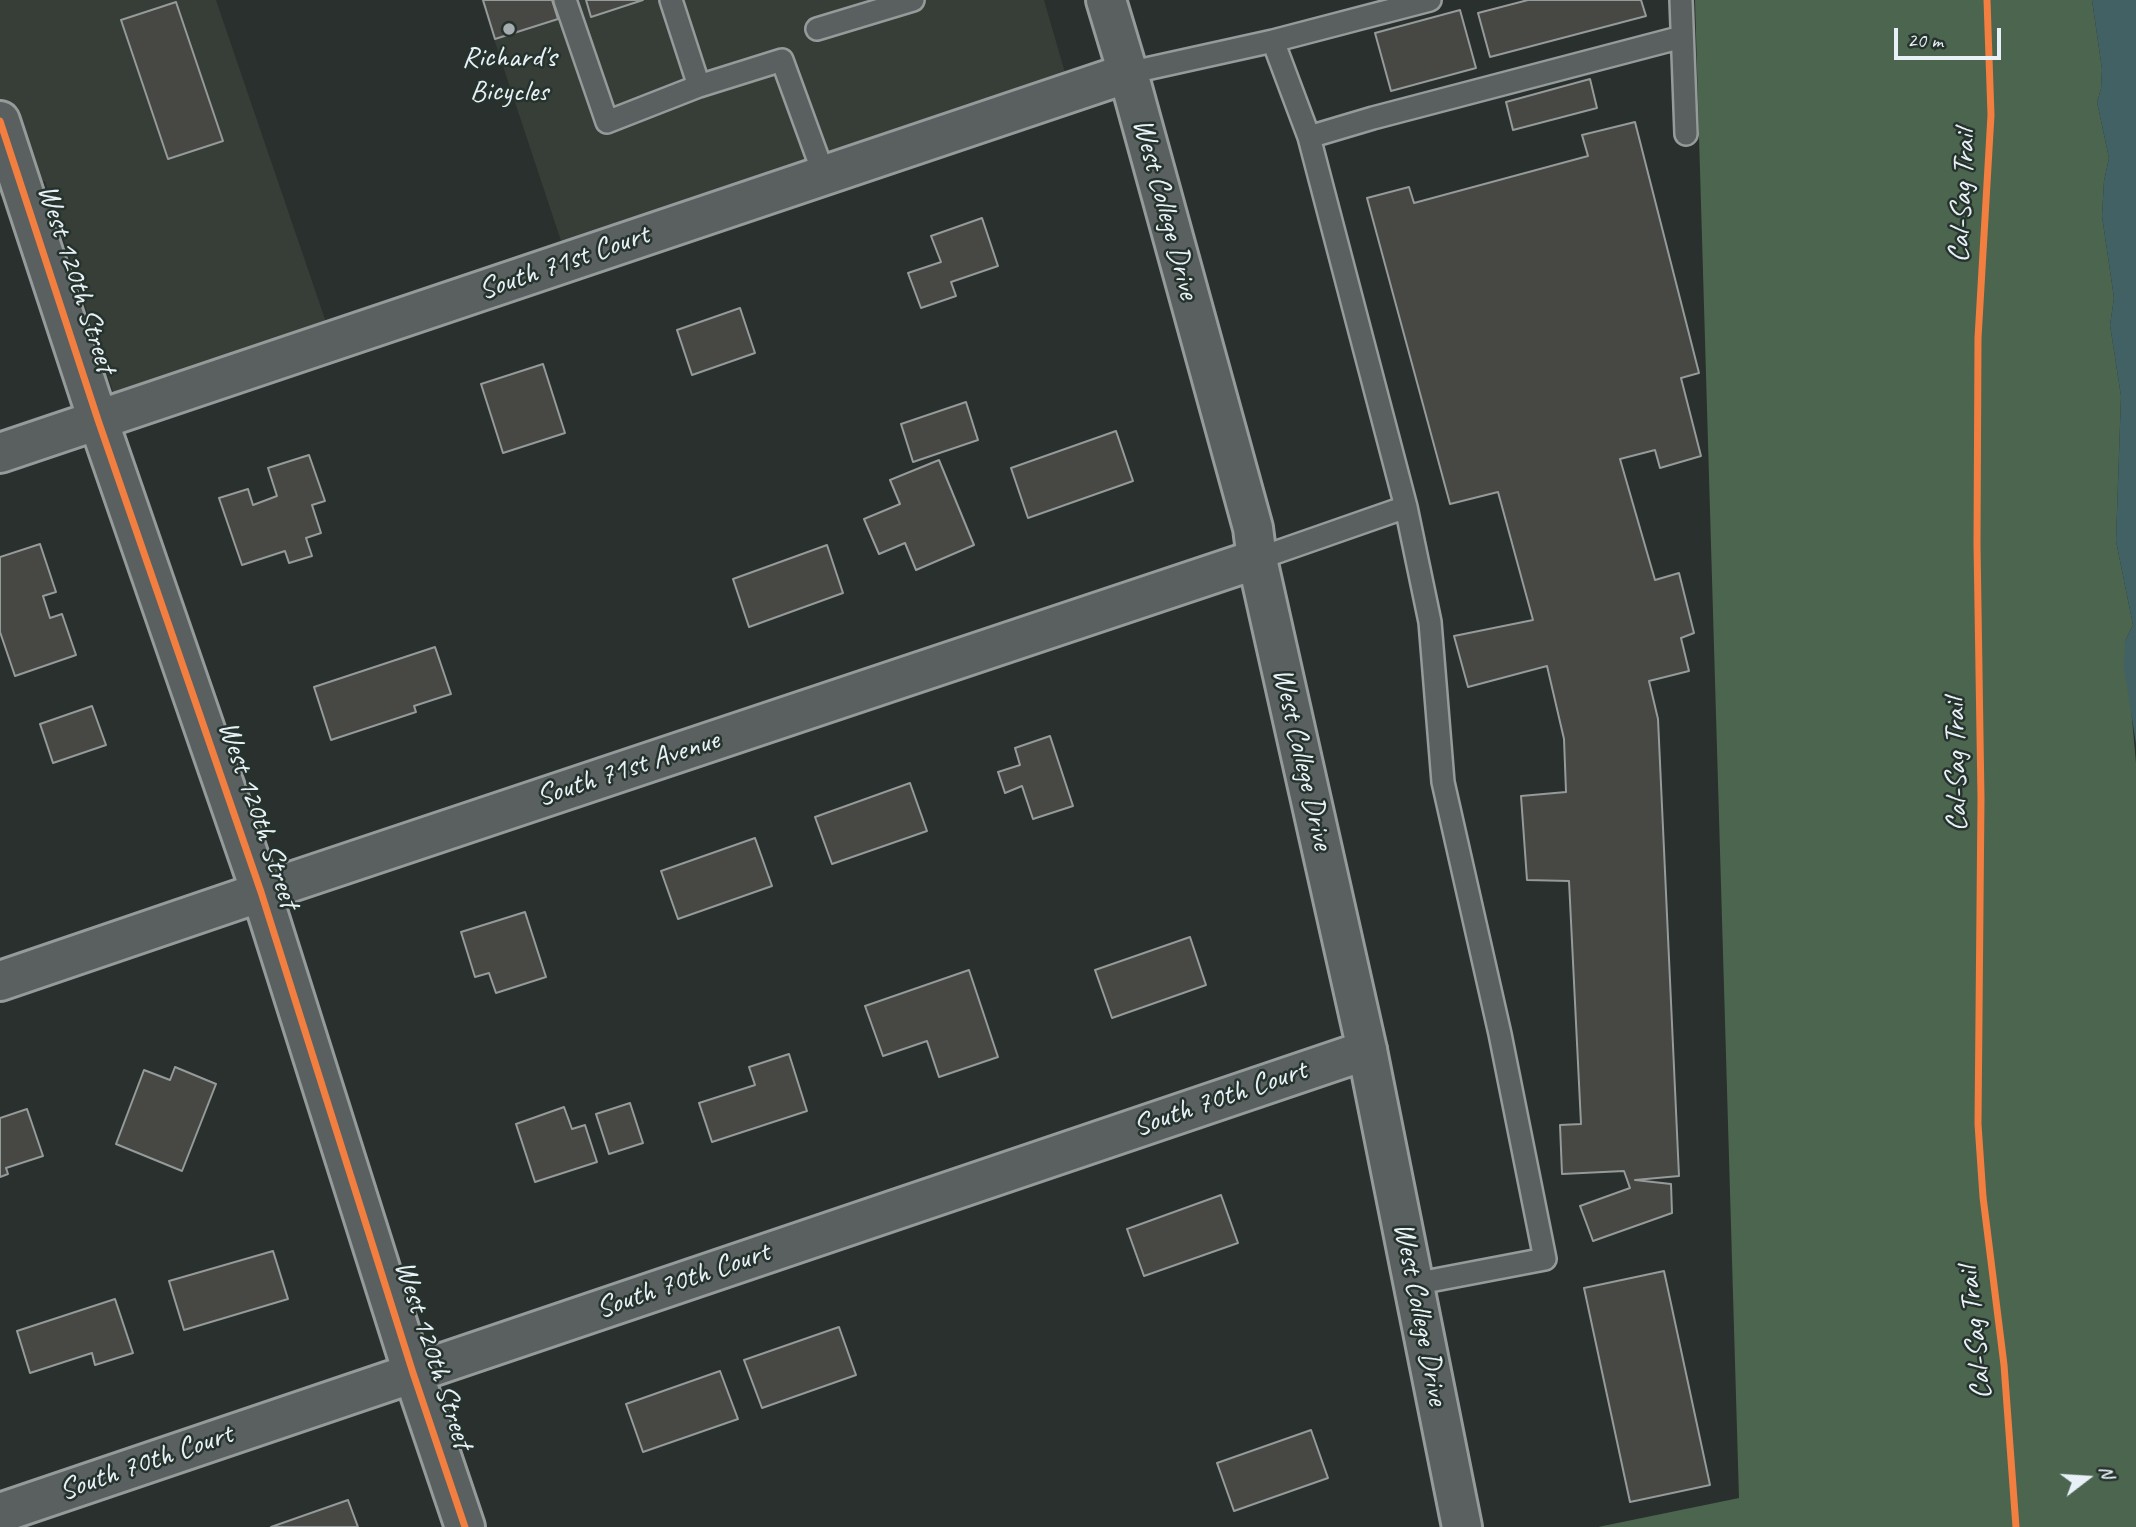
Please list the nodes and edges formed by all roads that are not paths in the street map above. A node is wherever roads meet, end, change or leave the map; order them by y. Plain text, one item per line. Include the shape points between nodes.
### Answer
1 (565, 0) edge
2 (671, 0) edge
3 (913, 0) edge
4 (1106, 0) edge
5 (1430, 0) edge
6 (1681, 0) edge
7 (817, 29) dead end
8 (1682, 37) junction
9 (1273, 41) junction
10 (1128, 73) junction
11 (699, 86) junction
12 (1686, 134) dead end
13 (1309, 137) junction
14 (3, 142) edge
15 (824, 175) junction
16 (98, 420) junction
17 (0, 453) edge
18 (1406, 507) junction
19 (1257, 559) junction
20 (261, 892) junction
21 (0, 981) edge
22 (1367, 1050) junction
23 (1414, 1284) junction
24 (413, 1373) junction
25 (0, 1513) edge
26 (465, 1527) edge
27 (1462, 1527) edge

1 - 11 lane via 607,122
2 - 11 lane
3 - 7 lane
4 - 10 street, West College Drive
5 - 9 lane
6 - 8 lane
8 - 12 lane
8 - 13 lane
9 - 10 lane
9 - 13 lane
10 - 15 street, South 71st Court
10 - 19 street, West College Drive via 1253,528
11 - 15 lane via 782,60
13 - 18 lane
14 - 16 street, West 120th Street
15 - 16 street, South 71st Court
16 - 17 street, South 71st Court
16 - 20 street, West 120th Street
18 - 19 lane
18 - 23 lane via 1430,621 1443,782 1545,1259
19 - 20 street, South 71st Avenue
19 - 22 street, West College Drive
20 - 21 street, South 71st Avenue
20 - 24 street, West 120th Street
22 - 23 street, West College Drive
22 - 24 street, South 70th Court
23 - 27 street, West College Drive
24 - 25 street, South 70th Court
24 - 26 street, West 120th Street

